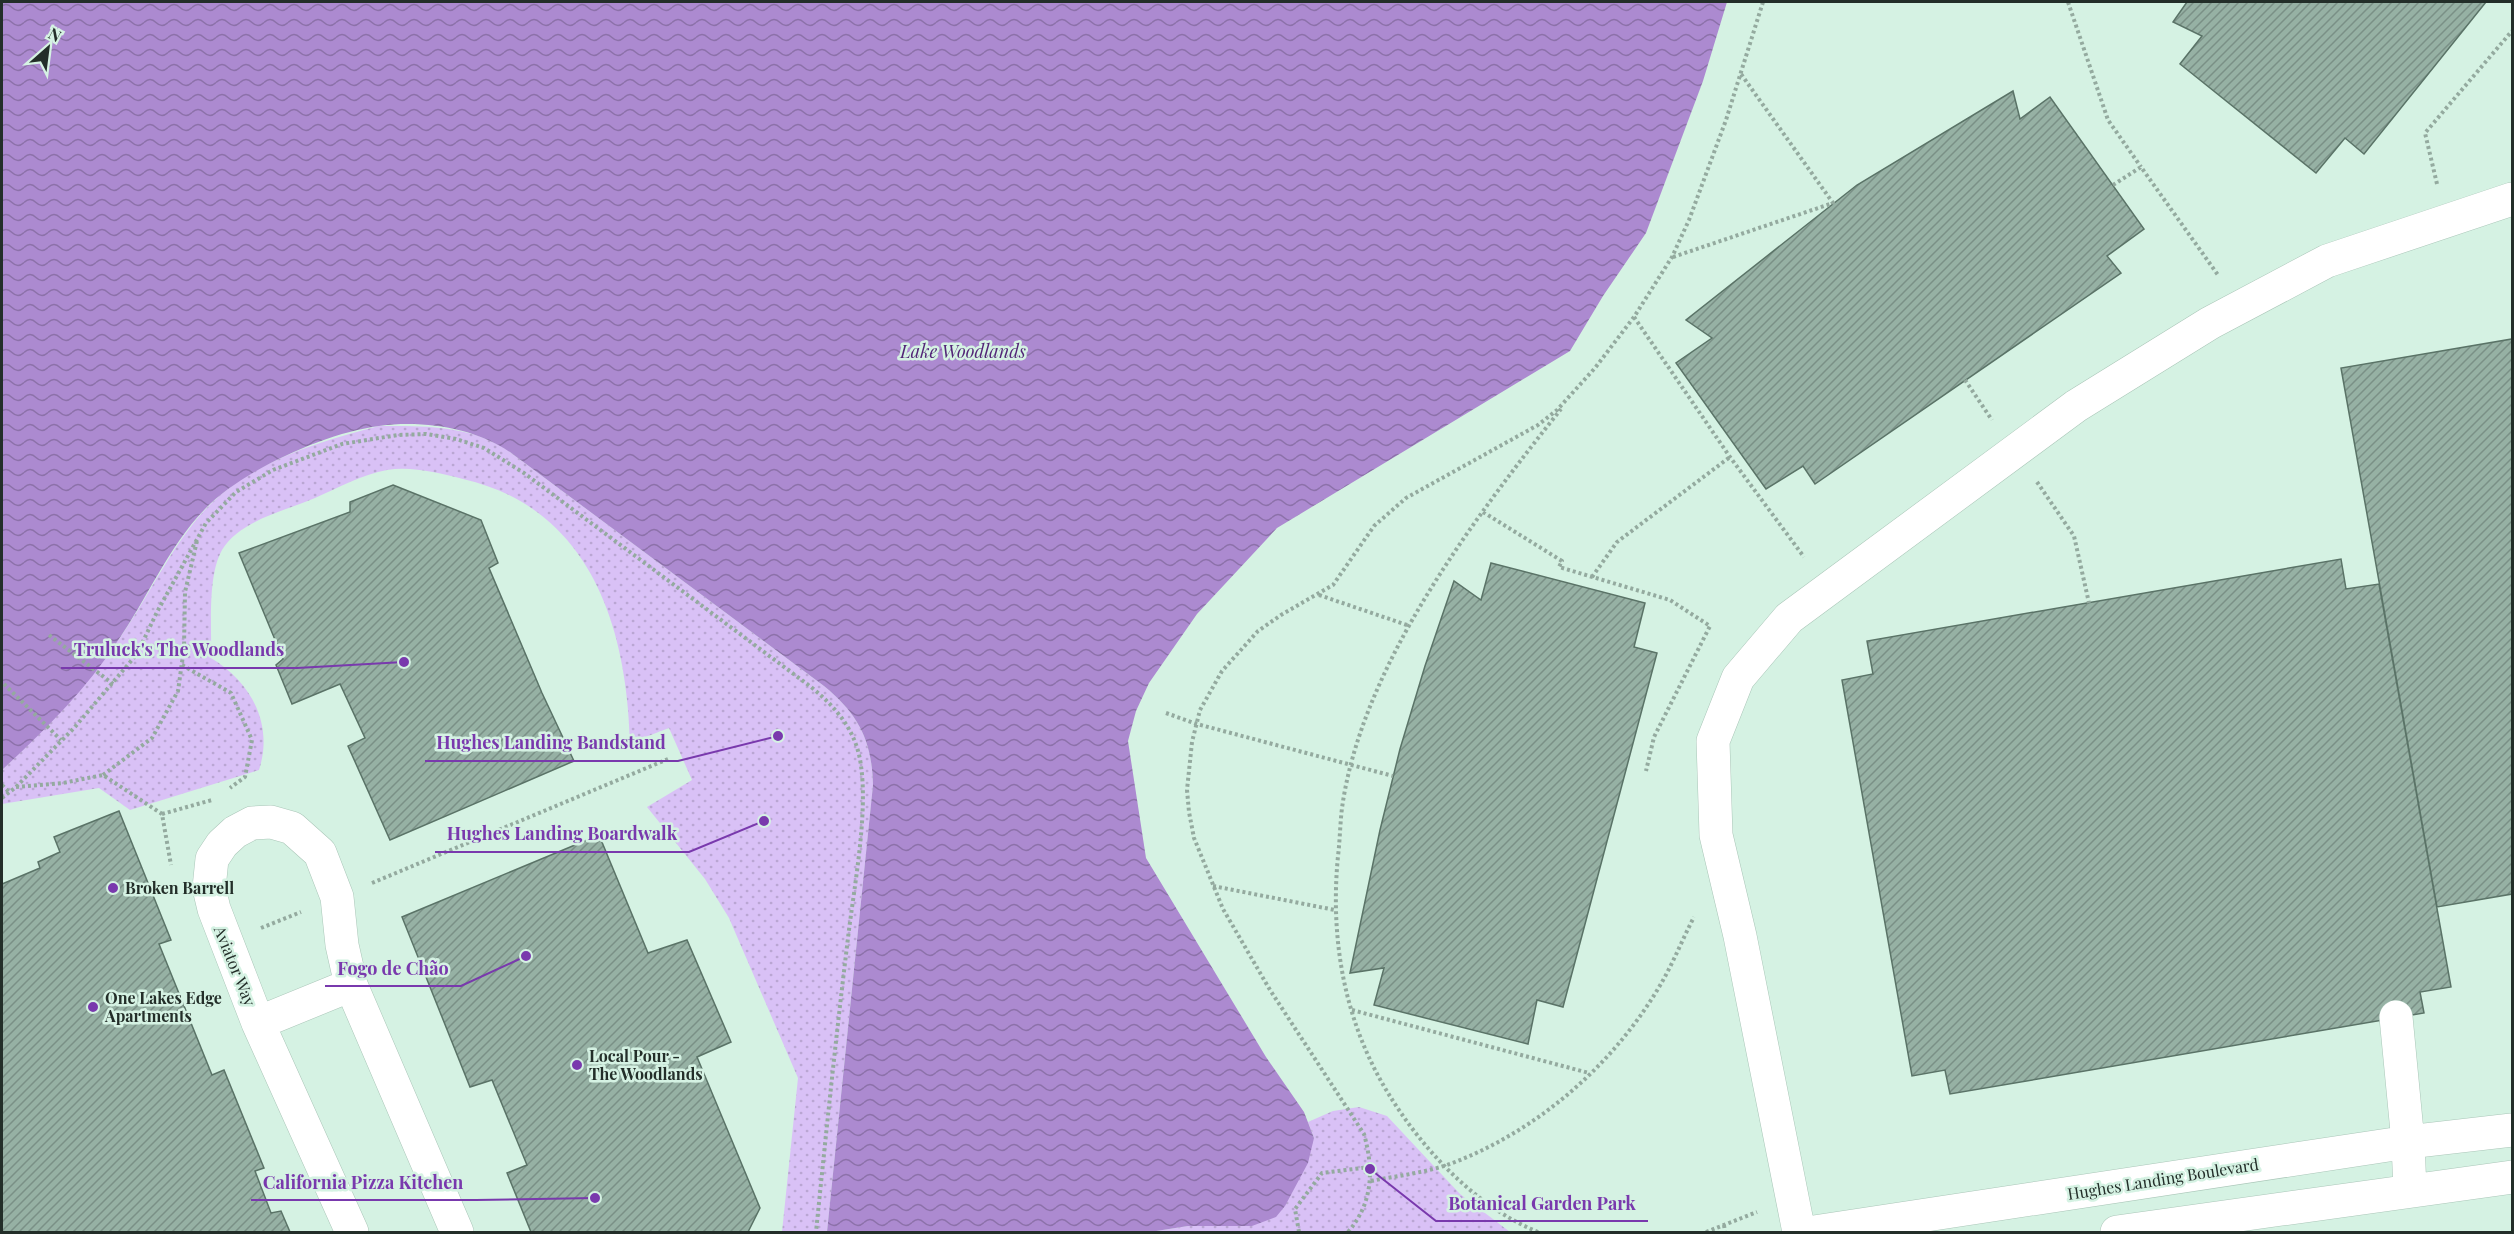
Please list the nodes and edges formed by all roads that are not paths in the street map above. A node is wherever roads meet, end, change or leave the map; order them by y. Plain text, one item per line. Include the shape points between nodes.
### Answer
1 (2509, 191) edge
2 (351, 985) junction
3 (2396, 1017) dead end
4 (258, 1023) junction
5 (2512, 1130) edge
6 (2408, 1142) junction
7 (2512, 1177) edge
8 (2410, 1191) junction
9 (352, 1233) edge
10 (457, 1233) edge
11 (1799, 1233) edge
12 (1814, 1233) edge
13 (2117, 1233) edge

1 - 11 street via 2327,261 2191,335 2076,406 1789,618 1738,678 1713,741 1716,836 1740,936
2 - 4 street
2 - 4 street, Aviator Way via 337,897 320,853 292,828 271,822 252,824 222,844 212,859 209,888
2 - 10 street, Aviator Way
3 - 6 street
4 - 9 street, Aviator Way
5 - 6 street, Hughes Landing Boulevard
6 - 8 street
6 - 12 street, Hughes Landing Boulevard
7 - 8 street
8 - 13 street

